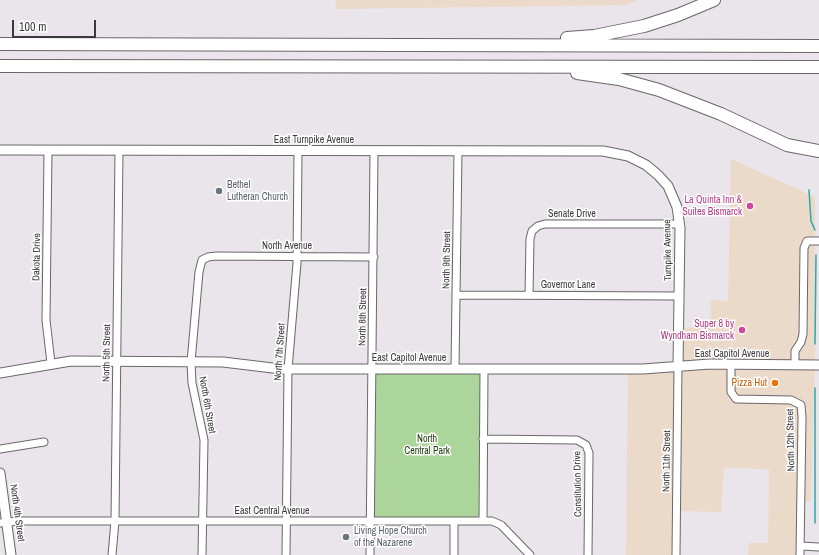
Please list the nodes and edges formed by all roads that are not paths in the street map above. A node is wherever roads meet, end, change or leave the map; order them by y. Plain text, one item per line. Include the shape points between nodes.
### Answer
1 (714, 0) edge
2 (0, 44) edge
3 (442, 45) junction
4 (819, 46) edge
5 (0, 66) edge
6 (398, 66) junction
7 (819, 67) edge
8 (0, 150) edge
9 (48, 150) junction
10 (119, 150) junction
11 (298, 150) junction
12 (374, 151) junction
13 (458, 151) junction
14 (819, 151) edge
15 (628, 156) joint
16 (680, 224) junction
17 (819, 242) edge
18 (297, 256) junction
19 (374, 257) junction
20 (202, 260) joint
21 (456, 295) junction
22 (529, 295) junction
23 (679, 296) junction
24 (117, 361) junction
25 (191, 362) junction
26 (51, 363) junction
27 (731, 364) junction
28 (795, 364) junction
29 (819, 365) edge
30 (678, 366) junction
31 (288, 369) junction
32 (372, 369) junction
33 (455, 369) junction
34 (484, 369) junction
35 (0, 373) edge
36 (483, 439) junction
37 (44, 442) dead end
38 (0, 449) edge
39 (0, 473) edge
40 (115, 521) junction
41 (202, 521) junction
42 (286, 521) junction
43 (370, 521) junction
44 (454, 521) junction
45 (483, 521) junction
46 (4, 522) edge
47 (800, 546) junction
48 (819, 546) edge
49 (11, 555) edge
50 (112, 555) edge
51 (202, 555) edge
52 (286, 555) edge
53 (370, 555) edge
54 (454, 555) edge
55 (530, 555) edge
56 (588, 555) edge
57 (676, 555) edge
58 (800, 555) edge

1 - 3 highway via 655,23 594,36
2 - 3 highway
3 - 4 highway
5 - 6 highway
6 - 7 highway
6 - 14 highway via 562,72 608,77 678,96 787,145
8 - 9 street, East Turnpike Avenue
9 - 10 street, East Turnpike Avenue
9 - 26 street, Dakota Drive via 46,320
10 - 11 street, East Turnpike Avenue
10 - 24 street, North 5th Street
11 - 12 street, East Turnpike Avenue
11 - 18 street, North 7th Street
12 - 13 street, East Turnpike Avenue
12 - 19 street, North 8th Street
13 - 15 street, East Turnpike Avenue via 603,151
13 - 21 street, North 9th Street
15 - 16 street, Turnpike Avenue via 646,165 663,180 674,199
16 - 22 street, Senate Drive via 538,226 532,231 530,239
16 - 23 street, Turnpike Avenue
17 - 28 street via 807,241 804,248 803,334 795,351
18 - 19 street, North Avenue
18 - 20 street, North Avenue via 216,256
18 - 31 street, North 7th Street
19 - 32 street, North 8th Street
20 - 25 street, North 6th Street
21 - 22 street, Governor Lane
21 - 33 street, North 9th Street
22 - 23 street, Governor Lane
23 - 30 street, Turnpike Avenue
24 - 25 street, East Capitol Avenue
24 - 26 street, East Capitol Avenue via 71,360
24 - 40 street, North 5th Street
25 - 31 street, East Capitol Avenue via 223,362
25 - 41 street, North 6th Street via 192,383 203,435
26 - 35 street, East Capitol Avenue
27 - 28 street, East Capitol Avenue
27 - 30 street, East Capitol Avenue
27 - 47 street, North 12th Street via 731,392 736,399 792,400 801,405
28 - 29 street, East Capitol Avenue
30 - 34 street, East Capitol Avenue via 643,369
30 - 57 street, North 11th Street
31 - 32 street, East Capitol Avenue
31 - 42 street, North 7th Street
32 - 33 street, East Capitol Avenue
32 - 43 street, North 8th Street
33 - 34 street, East Capitol Avenue
34 - 36 street
36 - 45 street
36 - 56 street, Constitution Drive via 576,440 586,445 589,453
37 - 38 street
39 - 46 street, North 4th Street
40 - 41 street, East Central Avenue
40 - 46 street, East Central Avenue
40 - 50 street, North 5th Street
41 - 42 street, East Central Avenue
41 - 51 street, North 6th Street
42 - 43 street, East Central Avenue
42 - 52 street, North 7th Street
43 - 44 street, East Central Avenue
43 - 53 street, North 8th Street
44 - 45 street, East Central Avenue
44 - 54 street
45 - 55 street, East Central Avenue via 498,524
46 - 49 street, North 4th Street
47 - 48 street
47 - 58 street, North 12th Street

